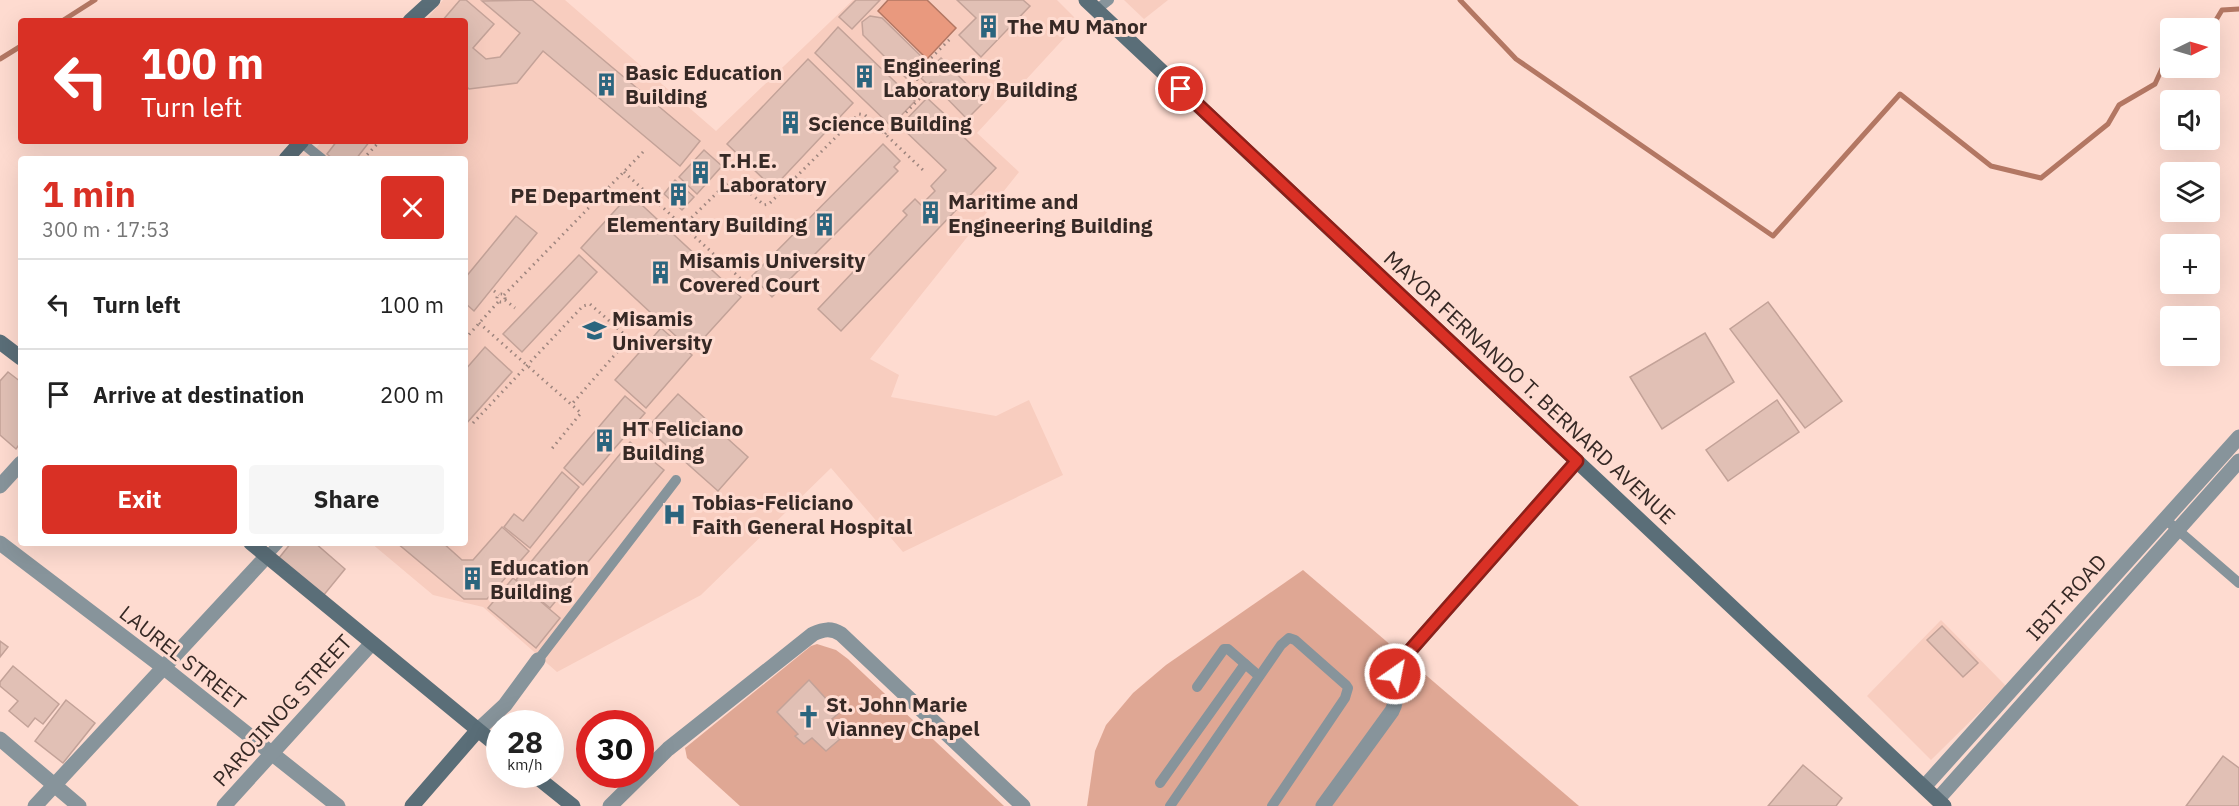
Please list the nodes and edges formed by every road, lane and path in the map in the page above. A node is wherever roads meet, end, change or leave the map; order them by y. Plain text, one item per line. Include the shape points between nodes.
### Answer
1 (433, 0) edge
2 (1097, 3) edge
3 (413, 18) edge
4 (950, 39) dead end
5 (885, 134) junction
6 (298, 144) edge
7 (304, 144) edge
8 (377, 144) edge
9 (644, 151) dead end
10 (288, 156) edge
11 (318, 156) edge
12 (366, 156) edge
13 (923, 170) dead end
14 (624, 172) junction
15 (683, 226) junction
16 (741, 279) dead end
17 (494, 291) dead end
18 (503, 297) junction
19 (515, 308) dead end
20 (479, 323) junction
21 (468, 336) edge
22 (0, 342) edge
23 (18, 356) edge
24 (527, 365) junction
25 (571, 405) junction
26 (473, 423) dead end
27 (2239, 437) edge
28 (550, 452) dead end
29 (1577, 461) junction
30 (2239, 461) edge
31 (18, 466) edge
32 (675, 480) dead end
33 (0, 486) edge
34 (2165, 519) junction
35 (2177, 531) junction
36 (0, 543) edge
37 (255, 546) edge
38 (276, 546) edge
39 (267, 556) junction
40 (2239, 583) edge
41 (372, 642) junction
42 (538, 660) joint
43 (1245, 664) junction
44 (163, 667) junction
45 (1259, 676) junction
46 (1197, 687) dead end
47 (477, 730) junction
48 (1971, 734) junction
49 (486, 737) edge
50 (0, 739) edge
51 (1985, 747) junction
52 (272, 753) junction
53 (1160, 783) dead end
54 (54, 785) junction
55 (1924, 786) junction
56 (550, 788) edge
57 (1941, 803) edge
58 (34, 806) edge
59 (79, 806) edge
60 (224, 806) edge
61 (339, 806) edge
62 (412, 806) edge
63 (573, 806) edge
64 (610, 806) edge
65 (1023, 806) edge
66 (1170, 806) edge
67 (1272, 806) edge
68 (1323, 806) edge

1 - 3 main road
2 - 29 main road, MAYOR FERNANDO T. BERNARD AVENUE
4 - 5 path via 915,74 924,94
5 - 13 path
5 - 15 path via 859,114 769,204 764,205 732,181
6 - 10 main road
7 - 11 lane
8 - 12 path
9 - 14 path
14 - 15 path
14 - 18 path
15 - 16 path
17 - 18 path
18 - 19 path
18 - 20 path via 497,298 499,301
20 - 21 path
20 - 24 path
22 - 23 main road
24 - 25 path
24 - 25 path via 587,304 623,333 626,342
24 - 26 path
25 - 28 path via 581,413
27 - 34 street, IBJT-ROAD
29 - 55 main road, MAYOR FERNANDO T. BERNARD AVENUE
29 - 68 street via 1400,662 1395,674 1397,698 1392,711
30 - 35 street, IBJT-ROAD
31 - 33 street
32 - 42 lane
34 - 35 lane
34 - 48 street, IBJT-ROAD
35 - 40 lane
35 - 51 street, IBJT-ROAD
36 - 44 street, LAUREL STREET
37 - 39 main road
38 - 39 lane
39 - 41 main road
39 - 44 street
41 - 47 main road
41 - 52 street, PAROJINOG STREET
42 - 47 street via 505,705
43 - 45 lane
43 - 46 lane via 1224,649
43 - 53 lane
44 - 52 street, LAUREL STREET
44 - 54 street
45 - 66 lane
45 - 67 lane via 1289,638 1348,688
47 - 49 main road
47 - 62 main road
48 - 51 street
48 - 55 street, IBJT-ROAD
50 - 54 street
51 - 57 street, IBJT-ROAD
52 - 60 street, PAROJINOG STREET
52 - 61 street, LAUREL STREET
54 - 58 street
54 - 59 street
55 - 57 main road, MAYOR FERNANDO T. BERNARD AVENUE
56 - 63 main road
64 - 65 street via 693,727 813,634 832,629

